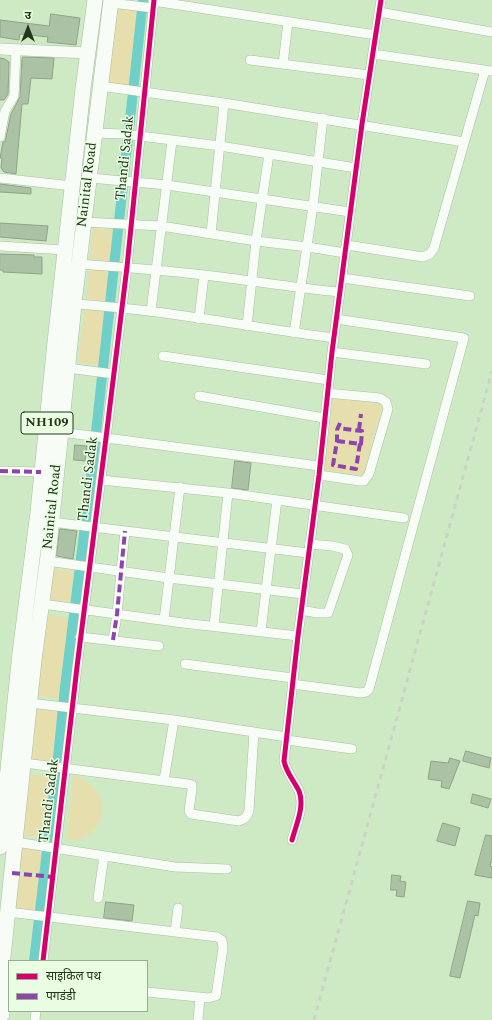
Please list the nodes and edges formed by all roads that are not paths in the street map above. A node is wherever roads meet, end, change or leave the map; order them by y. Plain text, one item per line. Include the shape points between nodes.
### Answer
1 (95, 0) edge
2 (381, 0) edge
3 (111, 1) edge
4 (149, 5) edge
5 (379, 12) junction
6 (288, 22) junction
7 (492, 32) edge
8 (376, 35) junction
9 (0, 49) edge
10 (16, 50) junction
11 (88, 53) junction
12 (373, 54) junction
13 (250, 60) dead end
14 (283, 64) junction
15 (489, 71) edge
16 (370, 76) junction
17 (100, 86) junction
18 (137, 91) junction
19 (224, 103) junction
20 (2, 111) edge
21 (323, 118) junction
22 (362, 124) junction
23 (78, 131) junction
24 (94, 132) junction
25 (132, 135) junction
26 (0, 137) edge
27 (172, 141) junction
28 (464, 142) junction
29 (220, 146) junction
30 (269, 154) junction
31 (318, 162) junction
32 (356, 168) junction
33 (0, 177) edge
34 (90, 178) junction
35 (127, 180) junction
36 (167, 185) junction
37 (72, 186) junction
38 (215, 192) junction
39 (262, 198) junction
40 (314, 206) junction
41 (350, 212) junction
42 (68, 222) junction
43 (84, 222) junction
44 (122, 224) junction
45 (161, 226) junction
46 (211, 234) junction
47 (256, 241) junction
48 (0, 246) edge
49 (308, 247) junction
50 (346, 249) junction
51 (65, 250) junction
52 (79, 264) junction
53 (118, 266) junction
54 (156, 270) junction
55 (204, 275) junction
56 (342, 278) junction
57 (251, 282) junction
58 (301, 289) junction
59 (340, 292) junction
60 (470, 296) dead end
61 (74, 304) junction
62 (113, 307) junction
63 (151, 311) junction
64 (199, 319) junction
65 (336, 319) junction
66 (246, 326) junction
67 (294, 333) junction
68 (334, 338) junction
69 (332, 352) junction
70 (163, 356) dead end
71 (426, 364) dead end
72 (67, 368) junction
73 (106, 373) junction
74 (328, 380) junction
75 (327, 393) junction
76 (199, 396) dead end
77 (324, 418) junction
78 (61, 432) junction
79 (99, 437) junction
80 (0, 470) edge
81 (319, 471) junction
82 (41, 472) junction
83 (101, 480) junction
84 (180, 487) junction
85 (228, 493) junction
86 (277, 500) junction
87 (314, 504) junction
88 (404, 518) dead end
89 (36, 520) junction
90 (51, 522) junction
91 (88, 527) junction
92 (125, 531) junction
93 (174, 536) junction
94 (222, 542) junction
95 (271, 549) junction
96 (308, 549) junction
97 (47, 561) junction
98 (84, 567) junction
99 (121, 572) junction
100 (169, 578) junction
101 (218, 584) junction
102 (266, 590) junction
103 (303, 594) junction
104 (42, 604) junction
105 (78, 609) junction
106 (301, 610) junction
107 (117, 614) junction
108 (164, 620) junction
109 (214, 626) junction
110 (261, 631) junction
111 (298, 636) junction
112 (80, 637) junction
113 (113, 640) junction
114 (159, 646) dead end
115 (185, 664) dead end
116 (293, 681) junction
117 (30, 702) junction
118 (67, 707) junction
119 (174, 720) junction
120 (254, 732) junction
121 (287, 738) junction
122 (352, 749) dead end
123 (24, 764) junction
124 (60, 768) junction
125 (164, 780) junction
126 (292, 840) dead end
127 (16, 842) junction
128 (0, 844) edge
129 (50, 847) junction
130 (104, 856) junction
131 (227, 869) dead end
132 (98, 898) dead end
133 (178, 908) dead end
134 (8, 912) junction
135 (42, 917) junction
136 (175, 932) junction
137 (43, 960) edge
138 (148, 992) edge
139 (200, 997) junction
140 (3, 1016) edge
141 (198, 1020) edge

1 - 11 highway, Nainital Road / NH109
2 - 5 street
3 - 4 street
3 - 17 highway, Nainital Road / NH109
4 - 6 street
4 - 18 street, Thandi Sadak
5 - 7 street
5 - 8 street
6 - 8 street
6 - 14 street
8 - 12 street
9 - 10 street
10 - 11 street
10 - 20 street via 14,96
11 - 23 highway, Nainital Road / NH109
12 - 15 street
12 - 16 street
13 - 14 street
14 - 16 street
15 - 28 street
16 - 22 street
17 - 18 street
17 - 24 highway, Nainital Road / NH109
18 - 19 street
18 - 25 street, Thandi Sadak
19 - 21 street
19 - 29 street
20 - 26 street
21 - 22 street
21 - 31 street
22 - 28 street
22 - 32 street
23 - 24 highway
23 - 37 highway, Nainital Road / NH109
24 - 25 street
24 - 34 highway, Nainital Road / NH109
25 - 27 street
25 - 35 street, Thandi Sadak
27 - 29 street
27 - 36 street
28 - 50 street via 434,248 430,254 423,257
29 - 30 street
29 - 38 street
30 - 31 street
30 - 39 street
31 - 32 street
31 - 40 street
32 - 41 street
33 - 37 street via 53,181
34 - 35 street
34 - 43 highway, Nainital Road / NH109
35 - 36 street
35 - 44 street, Thandi Sadak
36 - 38 street
36 - 45 street
37 - 42 highway, Nainital Road / NH109
38 - 39 street
38 - 46 street
39 - 40 street
39 - 47 street
40 - 41 street
40 - 49 street
41 - 50 street
42 - 43 highway
42 - 51 highway, Nainital Road / NH109
43 - 44 street
43 - 52 highway, Nainital Road / NH109
44 - 45 street
44 - 53 street, Thandi Sadak
45 - 46 street
45 - 54 street
46 - 47 street
47 - 49 street
47 - 57 street
48 - 51 street
49 - 50 street
49 - 58 street
50 - 56 street
51 - 82 highway, Nainital Road / NH109
52 - 53 street
52 - 61 highway, Nainital Road / NH109
53 - 54 street
53 - 62 street, Thandi Sadak
54 - 55 street
54 - 63 street
55 - 57 street
55 - 64 street
56 - 59 street
56 - 60 street
57 - 58 street
57 - 66 street
58 - 59 street
58 - 67 street
59 - 65 street
61 - 62 street
61 - 72 highway, Nainital Road / NH109
62 - 63 street
62 - 73 street, Thandi Sadak
63 - 64 street
64 - 66 street
65 - 68 street
65 - 116 street via 464,338 369,690 361,693
66 - 67 street
67 - 68 street
68 - 69 street
69 - 71 street
69 - 74 street
70 - 74 street
72 - 73 street
72 - 78 highway, Nainital Road / NH109
73 - 79 street, Thandi Sadak
74 - 75 street
75 - 77 street
75 - 81 street via 380,398 386,402 388,409 369,474 364,481
76 - 77 street
77 - 81 street
78 - 79 street
78 - 90 highway, Nainital Road / NH109
79 - 81 street
79 - 83 street, Thandi Sadak
80 - 82 street
81 - 87 street
82 - 89 highway, Nainital Road / NH109
83 - 84 street
83 - 91 street, Thandi Sadak
84 - 85 street
84 - 93 street
85 - 86 street
85 - 94 street
86 - 87 street
86 - 95 street
87 - 88 street
87 - 96 street
89 - 90 highway
89 - 128 highway, Nainital Road / NH109
90 - 91 street
90 - 97 highway, Nainital Road / NH109
91 - 92 street
91 - 98 street, Thandi Sadak
92 - 93 street
92 - 99 street
93 - 94 street
93 - 100 street
94 - 95 street
94 - 101 street
95 - 96 street
95 - 102 street
96 - 103 street
96 - 106 street via 332,546 345,549 348,556 328,614
97 - 98 street
97 - 104 highway, Nainital Road / NH109
98 - 99 street
98 - 105 street, Thandi Sadak
99 - 100 street
99 - 107 street
100 - 101 street
100 - 108 street
101 - 102 street
101 - 109 street
102 - 103 street
102 - 110 street
103 - 106 street
104 - 105 street
104 - 117 highway, Nainital Road / NH109
105 - 107 street
105 - 112 street, Thandi Sadak
106 - 111 street
107 - 108 street
107 - 113 street
108 - 109 street
109 - 110 street
110 - 111 street
111 - 116 street
112 - 113 street
112 - 118 street, Thandi Sadak
113 - 114 street
115 - 116 street
116 - 121 street
117 - 118 street
117 - 123 highway, Nainital Road / NH109
118 - 119 street
118 - 124 street, Thandi Sadak
119 - 120 street
119 - 125 street
120 - 121 street
120 - 125 street via 249,811 244,819 239,821 195,816 189,810 192,785
121 - 122 street
121 - 126 street via 284,760 301,799
123 - 124 street
123 - 127 highway, Nainital Road / NH109
124 - 125 street
124 - 129 street, Thandi Sadak
127 - 128 highway
127 - 129 street
127 - 134 highway, Nainital Road / NH109
129 - 130 street
129 - 135 street, Thandi Sadak
130 - 131 street via 175,867
130 - 132 street
133 - 136 street
134 - 135 street
134 - 140 highway, Nainital Road / NH109 via 1,976
135 - 136 street
135 - 137 street, Thandi Sadak
136 - 139 street via 217,937 222,940 216,996
138 - 139 street
139 - 141 street

